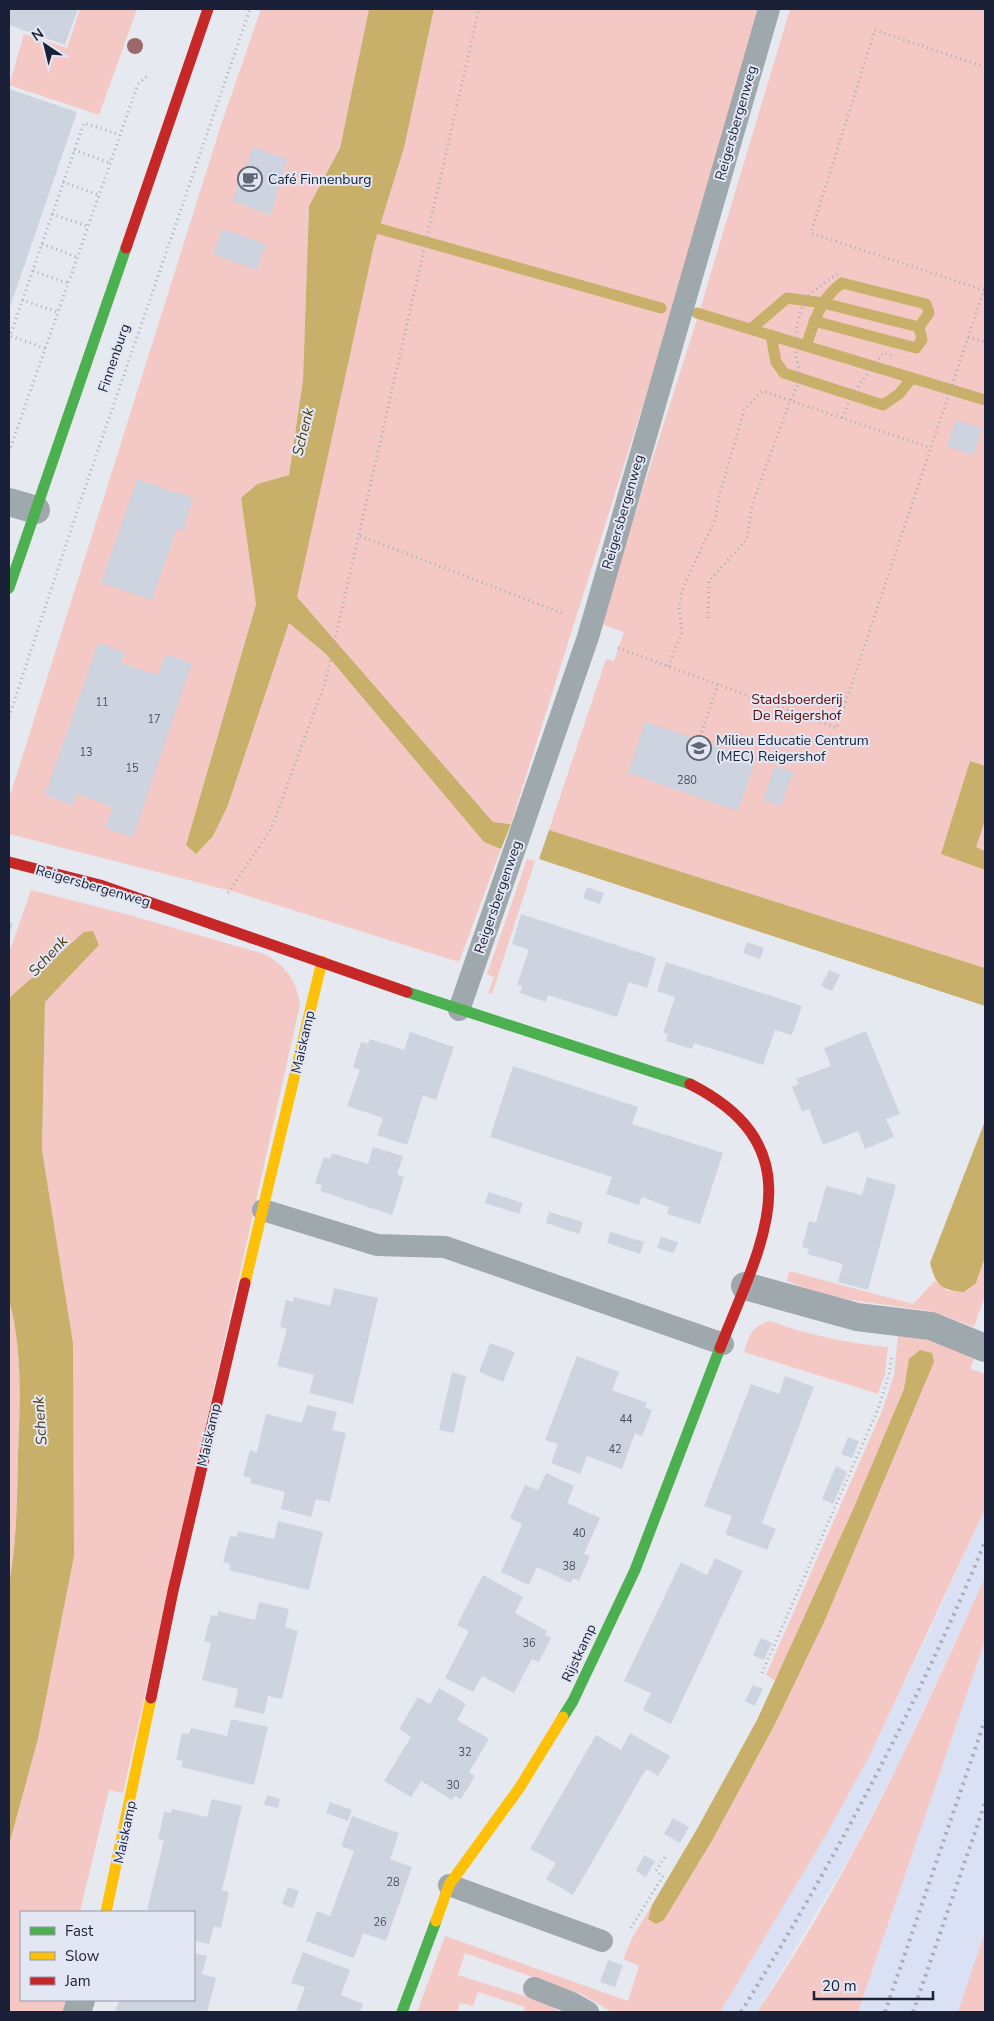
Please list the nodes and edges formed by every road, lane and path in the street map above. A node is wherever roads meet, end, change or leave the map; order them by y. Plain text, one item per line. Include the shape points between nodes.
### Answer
1 (208, 9) edge
2 (250, 9) edge
3 (479, 9) edge
4 (769, 9) edge
5 (985, 67) edge
6 (150, 73) dead end
7 (120, 135) junction
8 (74, 150) junction
9 (110, 162) junction
10 (63, 182) junction
11 (99, 194) junction
12 (52, 214) junction
13 (88, 226) junction
14 (42, 244) junction
15 (77, 257) junction
16 (33, 271) junction
17 (837, 274) dead end
18 (68, 283) junction
19 (985, 288) edge
20 (22, 300) junction
21 (58, 312) junction
22 (968, 337) junction
23 (985, 342) edge
24 (45, 348) junction
25 (895, 356) dead end
26 (790, 401) junction
27 (842, 418) junction
28 (931, 448) junction
29 (9, 452) edge
30 (9, 502) edge
31 (36, 510) junction
32 (360, 536) junction
33 (9, 588) edge
34 (708, 618) dead end
35 (588, 637) junction
36 (668, 666) junction
37 (718, 684) junction
38 (9, 717) edge
39 (700, 737) dead end
40 (9, 862) edge
41 (208, 922) junction
42 (322, 961) junction
43 (459, 1010) junction
44 (263, 1210) junction
45 (745, 1286) junction
46 (896, 1322) junction
47 (723, 1344) junction
48 (985, 1348) edge
49 (762, 1673) dead end
50 (665, 1857) dead end
51 (449, 1885) junction
52 (106, 1911) edge
53 (602, 1941) joint
54 (534, 1988) dead end
55 (402, 2012) edge
56 (588, 2012) edge

1 - 31 street, Finnenburg
2 - 38 path, Finnenburg
3 - 32 path
4 - 35 lane, Reigersbergenweg
5 - 19 path via 875,30 811,233
6 - 7 path via 138,84
7 - 8 path via 84,123
7 - 9 path
8 - 9 path
8 - 10 path
9 - 11 path
10 - 11 path
10 - 12 path
11 - 13 path
12 - 13 path
12 - 14 path
13 - 15 path
14 - 15 path
14 - 16 path
15 - 18 path
16 - 18 path
16 - 20 path
17 - 26 path via 810,294 801,310 796,356 801,379
18 - 21 path
19 - 22 path
20 - 21 path
20 - 24 path via 10,336
21 - 24 path
22 - 23 path
22 - 28 path
24 - 29 path
25 - 27 path via 884,353 852,395
26 - 27 path
26 - 34 path via 752,505 747,540 710,581
26 - 36 path via 762,392 744,410 715,520 683,587 679,607 682,633
27 - 28 path
28 - 37 path via 837,728
30 - 31 street
31 - 33 street, Finnenburg
32 - 35 path via 572,617
32 - 41 path via 325,683 271,829
35 - 36 path
35 - 43 lane, Reigersbergenweg
36 - 37 path
37 - 39 path
40 - 41 street, Reigersbergenweg via 100,885
41 - 42 street, Reigersbergenweg
42 - 43 street, Reigersbergenweg
42 - 44 street, Maiskamp
43 - 45 street, Reigersbergenweg via 691,1084 717,1097 740,1115 756,1134 767,1160 770,1192 767,1222
44 - 47 lane via 378,1245 445,1246
44 - 52 street, Maiskamp via 172,1592 126,1835
45 - 46 street via 857,1317
45 - 47 street, Rijstkamp
46 - 48 street via 931,1326
46 - 49 path via 889,1375 878,1410
47 - 51 street, Rijstkamp via 635,1570 573,1701 520,1787
50 - 53 path via 656,1871 663,1876 631,1928
51 - 53 lane
51 - 55 street, Rijstkamp
54 - 56 lane

